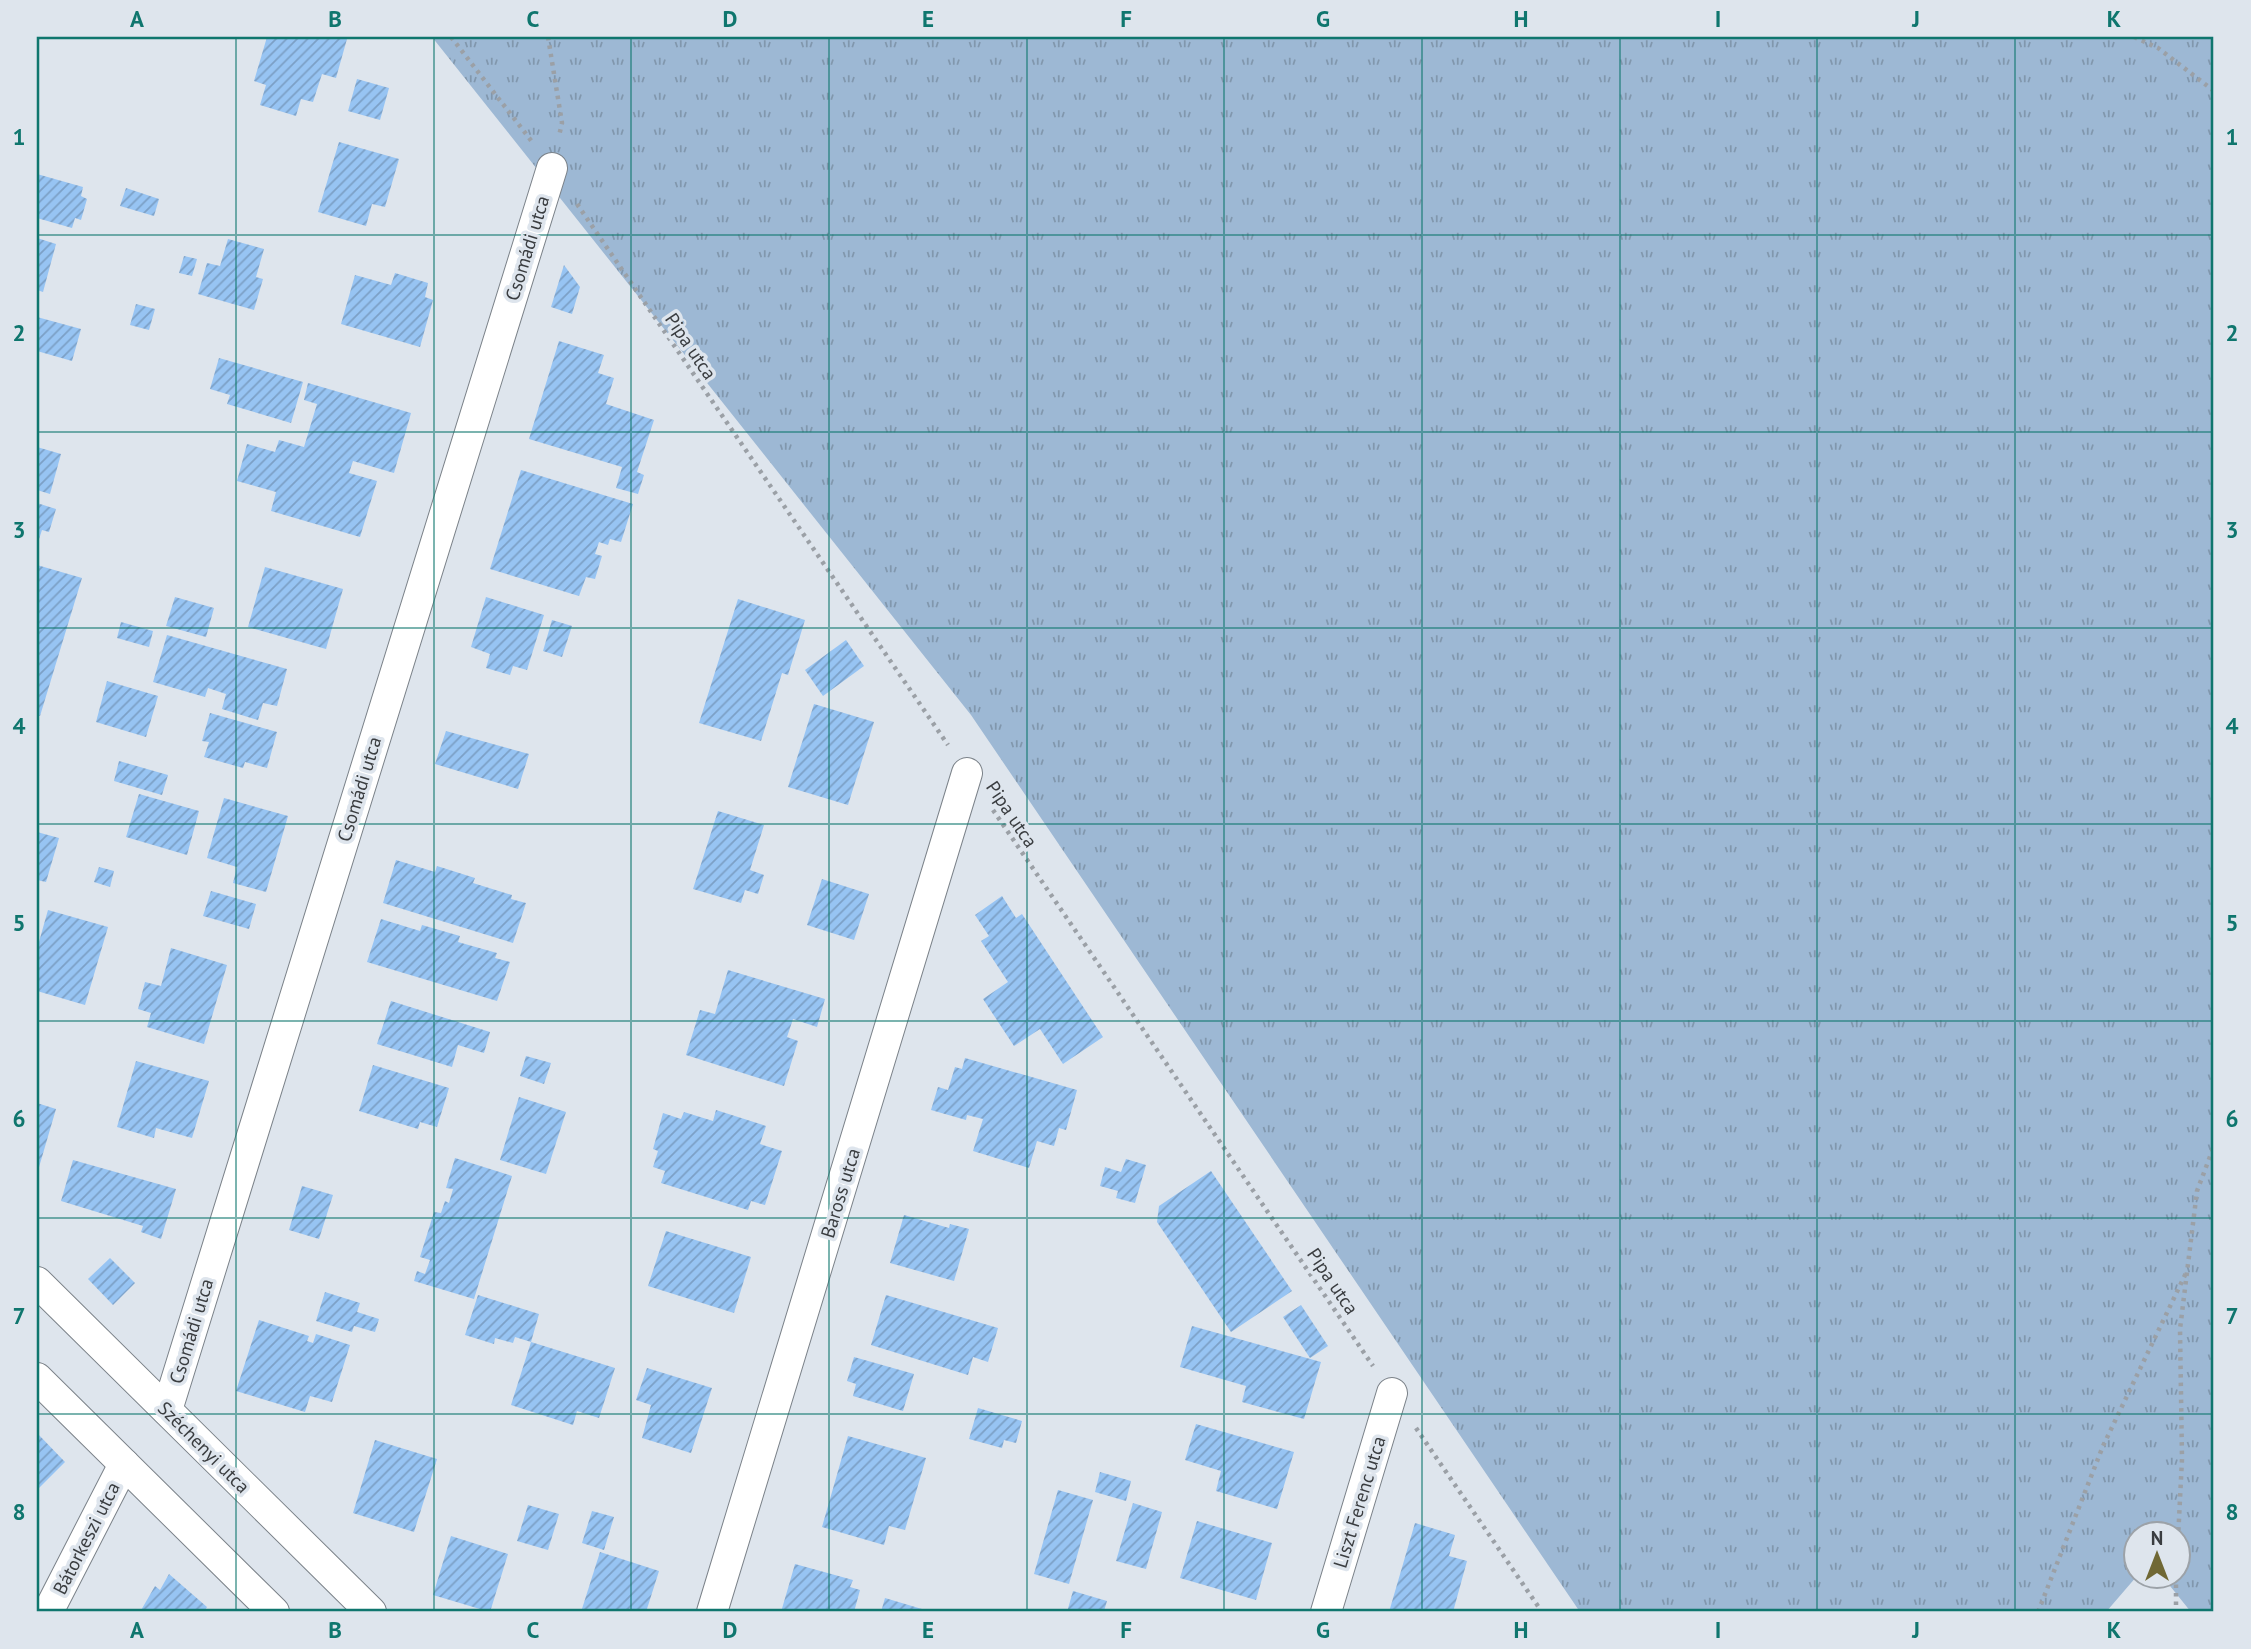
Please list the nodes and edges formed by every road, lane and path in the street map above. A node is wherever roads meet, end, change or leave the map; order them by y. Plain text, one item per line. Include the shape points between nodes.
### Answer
1 (451, 37) edge
2 (2134, 37) edge
3 (547, 38) edge
4 (2214, 91) edge
5 (552, 168) junction
6 (967, 773) junction
7 (2214, 1146) edge
8 (2188, 1270) junction
9 (37, 1282) edge
10 (37, 1378) edge
11 (1392, 1393) junction
12 (167, 1410) junction
13 (124, 1464) junction
14 (2179, 1520) edge
15 (2176, 1590) edge
16 (48, 1612) edge
17 (274, 1612) edge
18 (371, 1612) edge
19 (712, 1612) edge
20 (1325, 1612) edge
21 (1542, 1612) edge
22 (2038, 1612) edge
23 (2176, 1612) edge

1 - 5 path, Pipa utca
2 - 4 path via 2158,48
3 - 5 path via 562,122
5 - 6 path, Pipa utca
5 - 12 street, Csomádi utca
6 - 11 path, Pipa utca
6 - 19 street, Baross utca
7 - 8 path via 2197,1191
8 - 14 path via 2180,1329
8 - 22 path via 2102,1447
9 - 12 street, Széchenyi utca
10 - 13 street
11 - 20 street, Liszt Ferenc utca
11 - 21 path, Pipa utca
12 - 18 street, Széchenyi utca
13 - 16 street, Bátorkeszi utca
13 - 17 street
15 - 23 path

